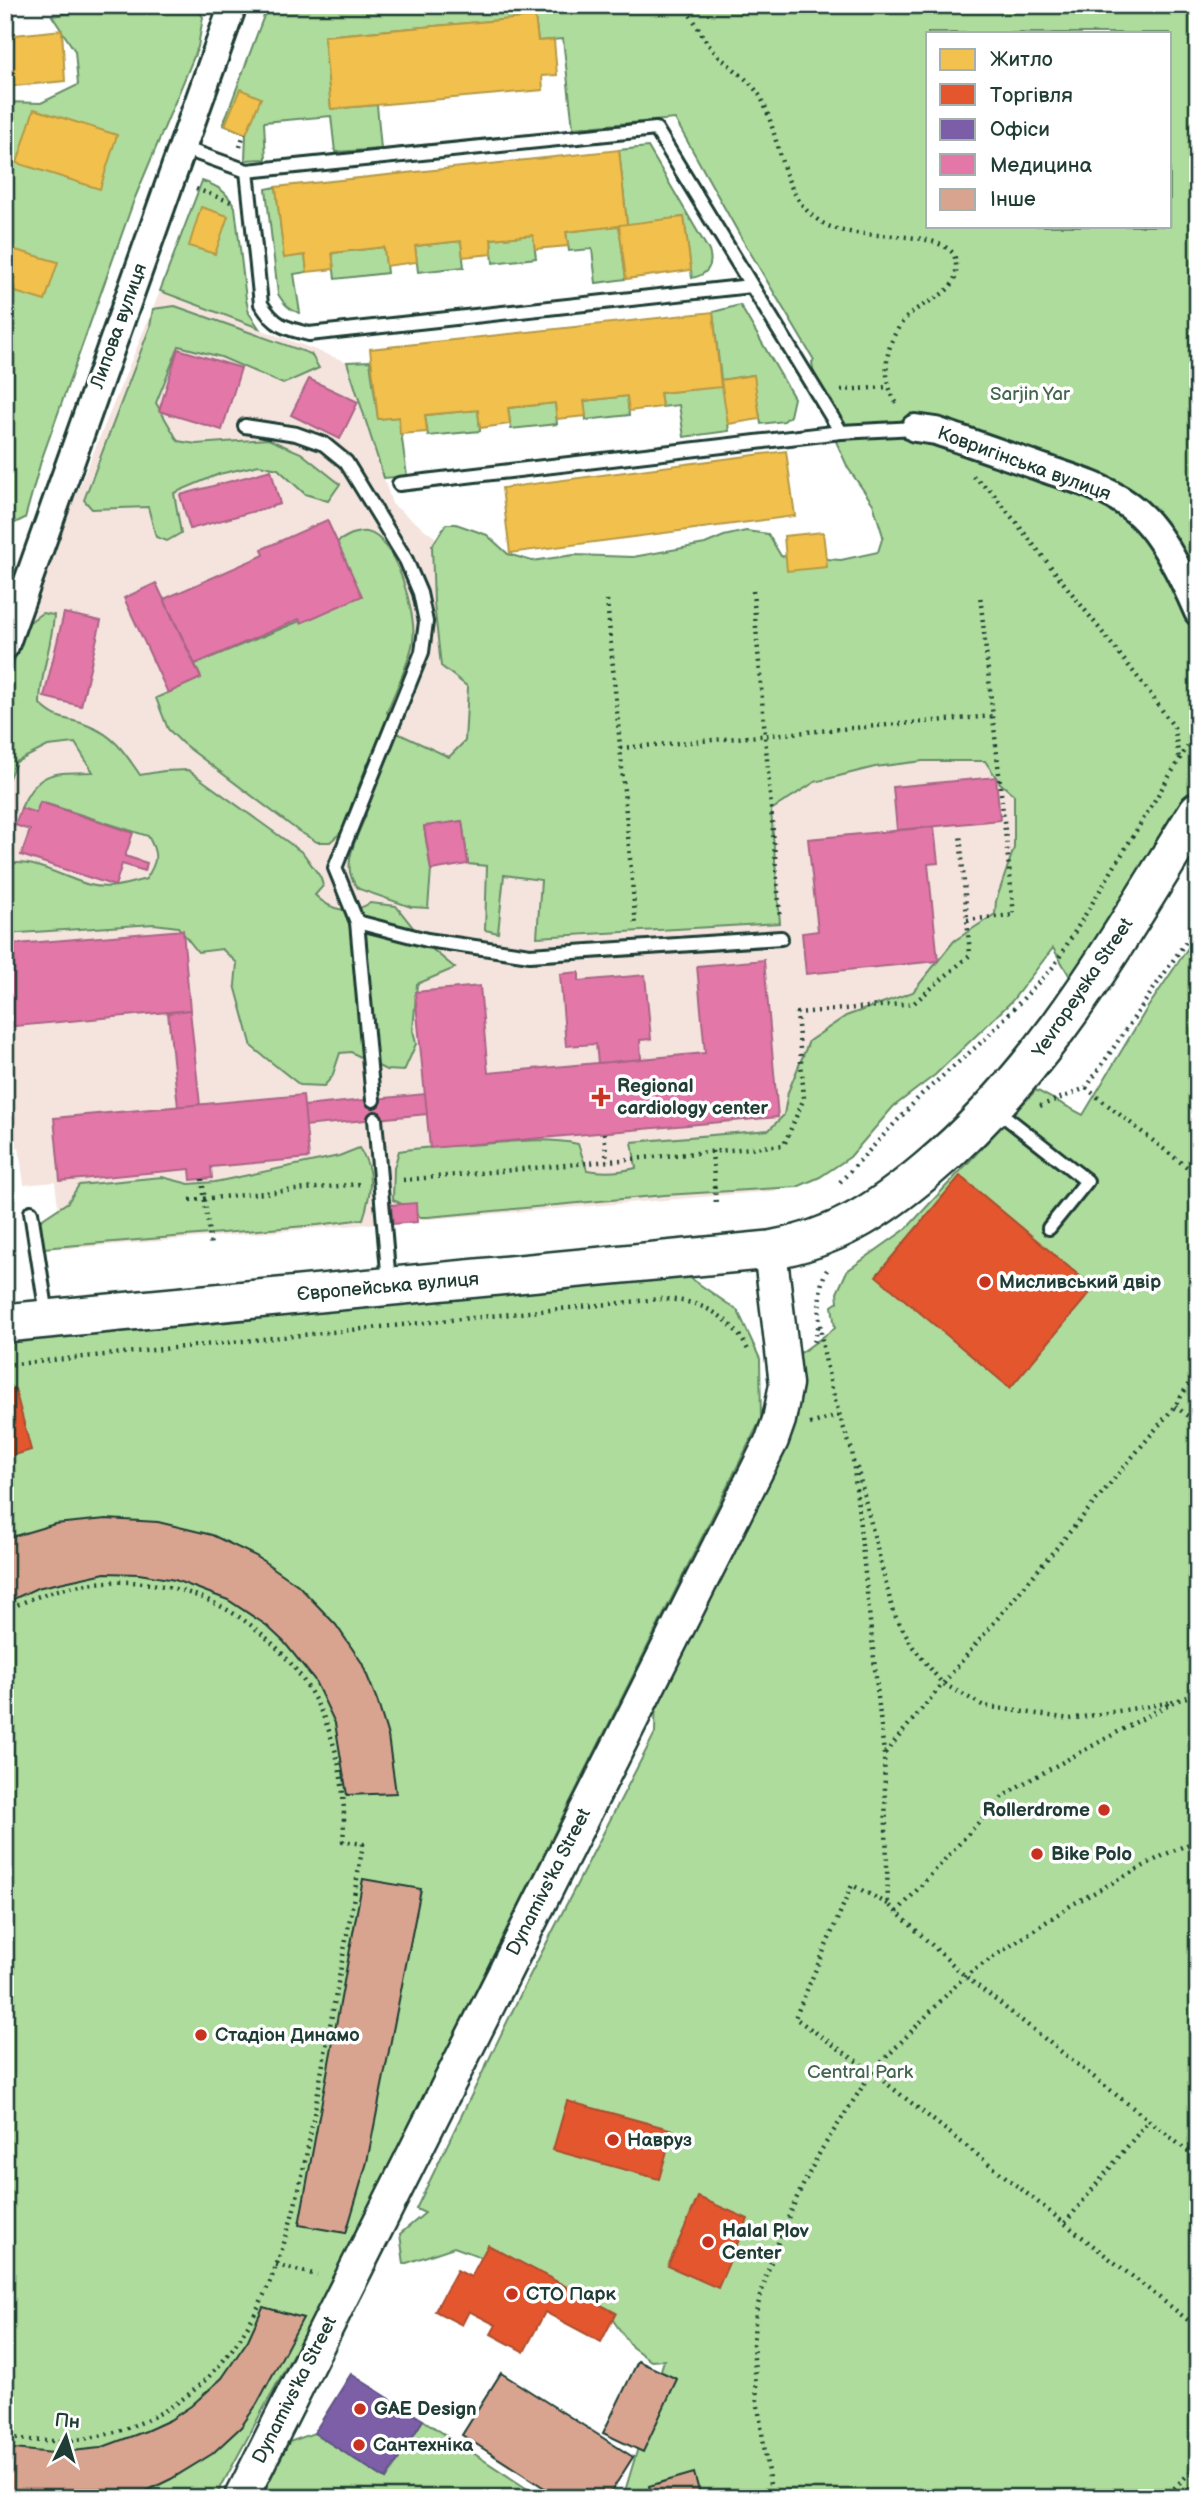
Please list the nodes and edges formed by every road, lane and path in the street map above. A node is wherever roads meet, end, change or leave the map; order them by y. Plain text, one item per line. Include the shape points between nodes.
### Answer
1 (233, 5) edge
2 (681, 5) edge
3 (183, 148) junction
4 (247, 171) junction
5 (171, 179) junction
6 (251, 211) junction
7 (751, 286) junction
8 (888, 387) junction
9 (816, 391) junction
10 (245, 426) dead end
11 (915, 428) junction
12 (841, 432) junction
13 (963, 468) dead end
14 (399, 484) dead end
15 (1192, 575) edge
16 (753, 591) dead end
17 (980, 595) dead end
18 (607, 600) dead end
19 (1198, 612) edge
20 (5, 646) edge
21 (993, 716) junction
22 (1198, 729) edge
23 (765, 736) junction
24 (620, 748) junction
25 (1179, 760) junction
26 (1198, 811) edge
27 (960, 834) dead end
28 (967, 920) junction
29 (357, 922) junction
30 (782, 938) joint
31 (638, 948) junction
32 (1086, 1088) dead end
33 (373, 1100) dead end
34 (993, 1108) junction
35 (374, 1119) dead end
36 (604, 1133) dead end
37 (712, 1152) junction
38 (607, 1161) junction
39 (1198, 1176) edge
40 (202, 1179) dead end
41 (380, 1182) junction
42 (840, 1182) dead end
43 (205, 1199) junction
44 (190, 1200) dead end
45 (716, 1204) dead end
46 (31, 1212) dead end
47 (1049, 1228) dead end
48 (211, 1247) dead end
49 (770, 1251) junction
50 (829, 1266) dead end
51 (389, 1287) junction
52 (48, 1319) junction
53 (5, 1323) edge
54 (753, 1360) dead end
55 (5, 1365) edge
56 (1198, 1369) edge
57 (1175, 1406) junction
58 (1198, 1424) edge
59 (852, 1450) junction
60 (5, 1611) edge
61 (942, 1683) junction
62 (1197, 1694) edge
63 (1173, 1702) junction
64 (884, 1754) junction
65 (1198, 1840) edge
66 (888, 1904) junction
67 (897, 1912) junction
68 (965, 1976) junction
69 (873, 2072) junction
70 (1149, 2120) junction
71 (1198, 2159) edge
72 (1065, 2223) junction
73 (276, 2264) junction
74 (324, 2277) dead end
75 (1198, 2328) edge
76 (5, 2435) edge
77 (1198, 2465) edge
78 (241, 2498) edge
79 (772, 2498) edge
80 (1164, 2498) edge

1 - 3 street, Липова вулиця
2 - 8 path via 711,49 760,97 786,176 813,215 837,230 923,240 942,244 954,254 957,268 952,284 906,318 896,335 887,363
3 - 4 lane
3 - 5 street, Липова вулиця
4 - 6 lane
4 - 7 lane via 656,129
5 - 6 path
5 - 20 street, Липова вулиця
6 - 7 lane via 261,304 271,319 285,328 309,334
7 - 9 lane
8 - 9 path
8 - 11 path
9 - 12 lane
10 - 29 lane via 296,434 324,444 346,462 407,560 420,593 426,622 422,652 335,867
11 - 12 lane
11 - 15 street, Ковригінська вулиця via 936,431 1077,480 1127,503
12 - 14 lane
13 - 25 path via 992,492 1147,689 1174,727
15 - 19 street, Ковригінська вулиця
16 - 23 path
17 - 21 path
18 - 24 path
21 - 23 path
21 - 28 path via 1014,915
22 - 25 path
23 - 24 path
23 - 30 path
24 - 31 path
25 - 42 path via 1054,966 985,1039 922,1094
26 - 34 main road, Yevropeyska Street via 1082,997
27 - 28 path
28 - 37 path via 970,955 914,1003 797,1013 804,1098 784,1145
29 - 31 lane via 427,940 530,955
29 - 33 lane
30 - 31 lane
32 - 39 path
34 - 47 lane via 1087,1181
34 - 49 main road, Yevropeyska Street via 921,1175 854,1223 828,1236
35 - 41 lane
36 - 38 path
37 - 38 path
37 - 45 path
38 - 41 path
40 - 43 path
41 - 43 path
41 - 51 lane
43 - 44 path
43 - 48 path
46 - 52 lane
49 - 51 main road, Європейська вулиця
49 - 78 street, Dynamivs'ka Street via 786,1384 772,1440
50 - 59 path via 819,1298 819,1323
51 - 52 main road, Європейська вулиця
52 - 53 main road, Європейська вулиця
54 - 55 path via 735,1329 709,1308 659,1299
56 - 57 path
57 - 58 path
57 - 61 path
59 - 61 path via 893,1612
59 - 64 path
60 - 73 path via 34,1597 89,1583 141,1583 199,1597 268,1638 302,1676 327,1722 343,1800 343,1841 363,1844 301,2182
61 - 63 path via 984,1706 1070,1718
61 - 64 path
62 - 63 path
63 - 67 path via 1015,1788
64 - 66 path
65 - 68 path via 1105,1886
66 - 67 path
66 - 69 path via 852,1885 795,2018
67 - 68 path
68 - 69 path
68 - 70 path
69 - 72 path
69 - 79 path via 820,2152 798,2195 756,2312 757,2400
70 - 71 path
70 - 72 path
72 - 75 path
73 - 74 path
73 - 76 path via 253,2317 230,2352 206,2380 172,2407 135,2425 94,2437 51,2440
77 - 80 path

